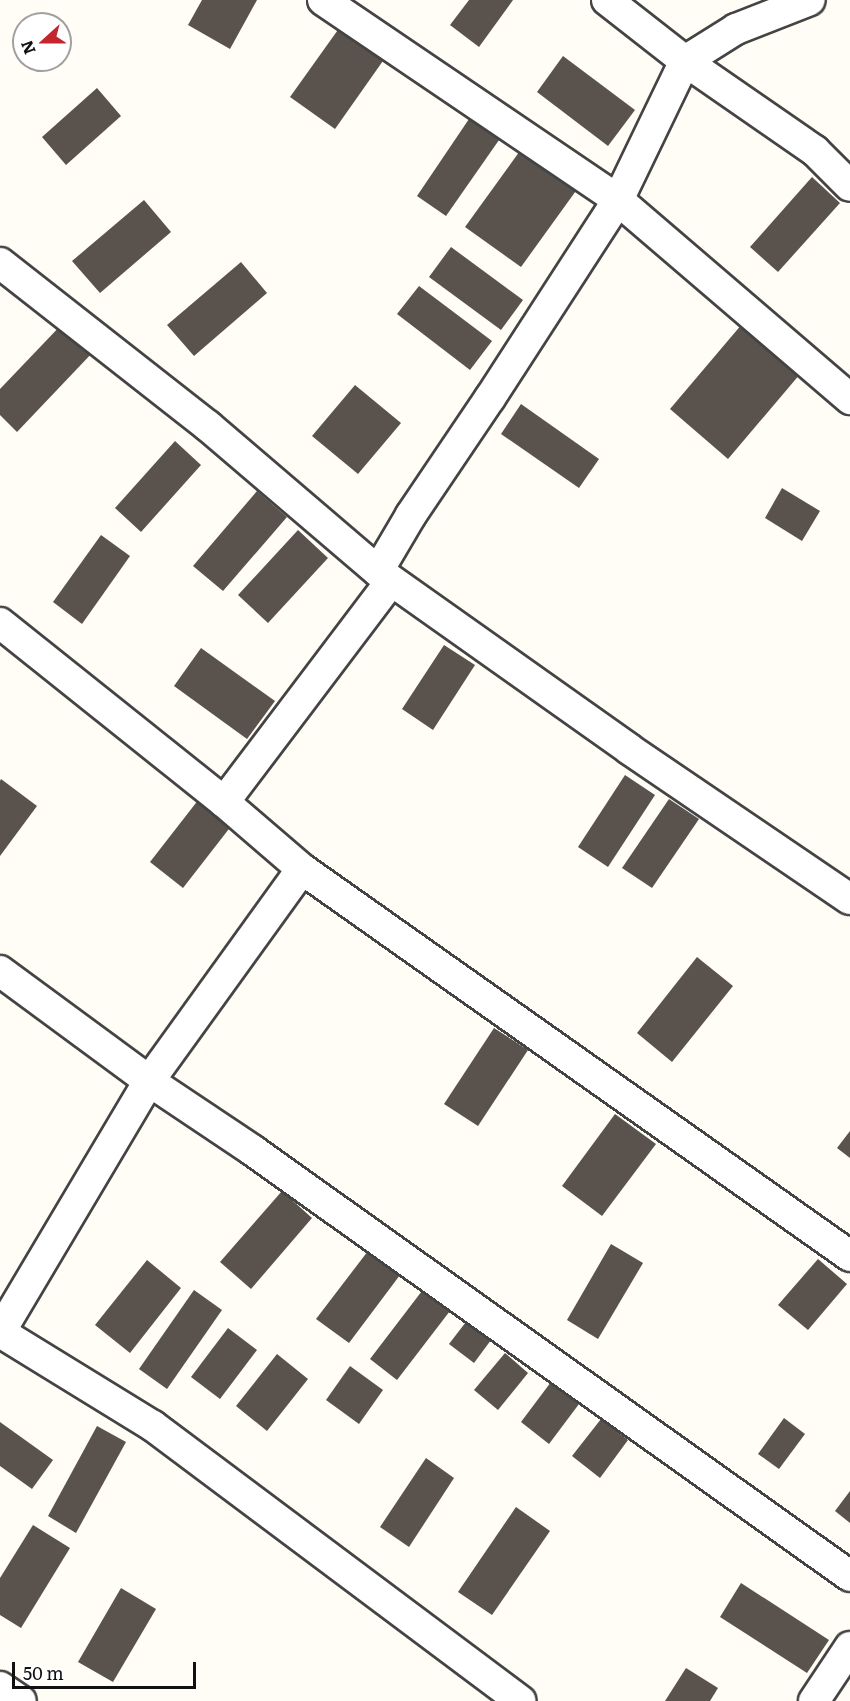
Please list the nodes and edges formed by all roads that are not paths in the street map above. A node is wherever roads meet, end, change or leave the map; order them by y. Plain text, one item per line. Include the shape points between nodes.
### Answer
1 (323, 0) edge
2 (810, 0) edge
3 (623, 6) edge
4 (685, 61) junction
5 (850, 186) edge
6 (618, 200) junction
7 (0, 263) edge
8 (850, 399) edge
9 (384, 576) junction
10 (0, 623) edge
11 (224, 802) junction
12 (302, 868) junction
13 (850, 899) edge
14 (0, 971) edge
15 (149, 1081) junction
16 (850, 1256) edge
17 (0, 1332) edge
18 (850, 1576) edge
19 (850, 1647) edge
20 (0, 1687) edge
21 (21, 1701) edge
22 (520, 1701) edge
23 (814, 1701) edge

1 - 6 street
2 - 4 street via 736,29
3 - 4 street
4 - 5 street via 815,151
4 - 6 street
6 - 8 street
6 - 9 street via 411,514
7 - 9 street via 208,426
9 - 11 street
9 - 13 street
10 - 11 street
11 - 12 street
12 - 15 street
12 - 16 street
14 - 15 street
15 - 17 street
15 - 18 street via 252,1150
17 - 22 street via 153,1426
19 - 23 street
20 - 21 street

